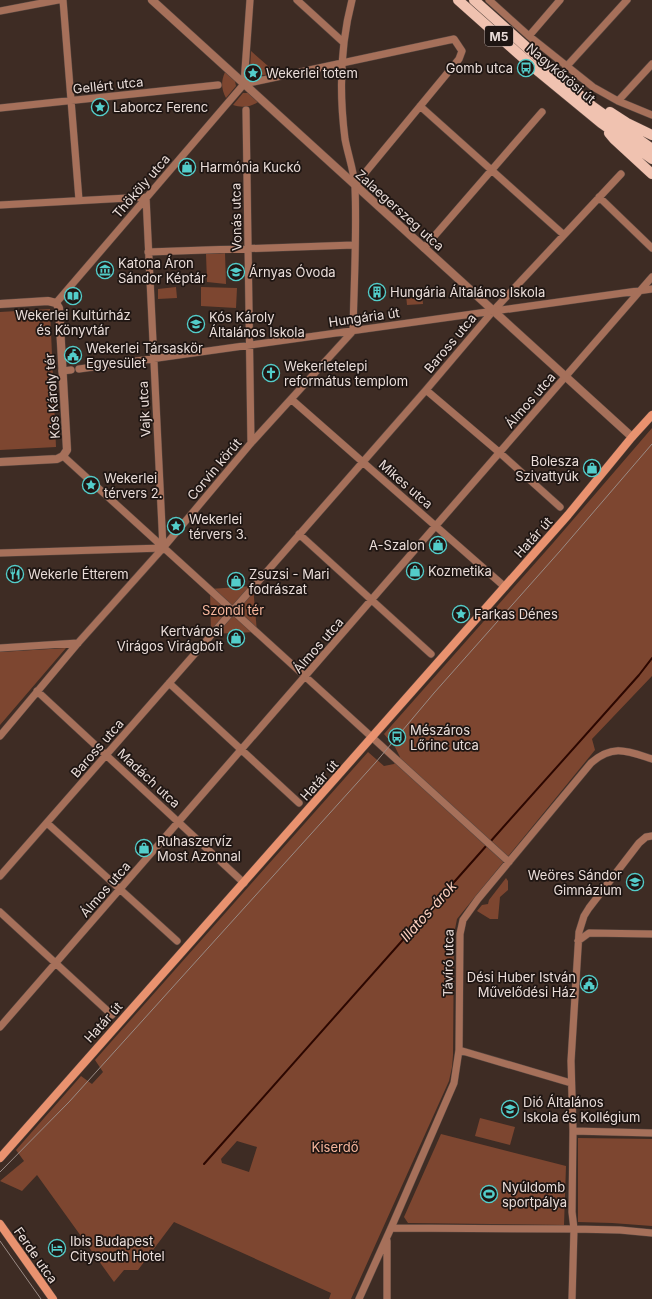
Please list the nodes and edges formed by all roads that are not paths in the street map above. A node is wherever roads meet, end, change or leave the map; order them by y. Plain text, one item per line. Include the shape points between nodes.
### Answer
1 (58, 0) edge
2 (63, 0) edge
3 (152, 0) edge
4 (250, 0) edge
5 (298, 0) edge
6 (352, 0) edge
7 (458, 0) edge
8 (474, 0) edge
9 (560, 0) edge
10 (627, 0) edge
11 (491, 1) edge
12 (0, 11) edge
13 (529, 36) junction
14 (343, 42) junction
15 (341, 63) junction
16 (652, 64) edge
17 (566, 67) junction
18 (244, 84) junction
19 (218, 85) dead end
20 (582, 97) junction
21 (72, 101) junction
22 (618, 101) junction
23 (420, 106) junction
24 (0, 108) edge
25 (246, 110) dead end
26 (542, 112) dead end
27 (652, 115) edge
28 (601, 123) junction
29 (652, 135) edge
30 (652, 149) edge
31 (652, 159) edge
32 (492, 170) junction
33 (621, 174) dead end
34 (652, 174) edge
35 (355, 185) junction
36 (599, 197) junction
37 (146, 198) junction
38 (79, 200) junction
39 (0, 205) edge
40 (564, 235) junction
41 (354, 245) junction
42 (424, 248) junction
43 (652, 248) edge
44 (248, 249) junction
45 (148, 252) junction
46 (652, 277) edge
47 (652, 289) edge
48 (640, 291) junction
49 (56, 303) junction
50 (0, 304) edge
51 (493, 311) junction
52 (353, 331) junction
53 (250, 345) junction
54 (154, 358) junction
55 (62, 371) junction
56 (565, 377) junction
57 (426, 390) junction
58 (291, 399) junction
59 (652, 415) edge
60 (632, 437) junction
61 (251, 443) junction
62 (500, 453) junction
63 (63, 456) junction
64 (0, 462) edge
65 (362, 462) junction
66 (560, 507) dead end
67 (436, 527) junction
68 (299, 534) junction
69 (163, 548) junction
70 (0, 553) edge
71 (505, 587) junction
72 (372, 600) junction
73 (233, 610) junction
74 (78, 643) junction
75 (0, 648) edge
76 (431, 654) dead end
77 (306, 677) junction
78 (169, 683) junction
79 (38, 691) junction
80 (0, 736) edge
81 (372, 738) junction
82 (242, 750) junction
83 (106, 755) junction
84 (652, 759) edge
85 (299, 803) dead end
86 (47, 823) junction
87 (179, 823) junction
88 (652, 836) edge
89 (510, 862) junction
90 (0, 876) edge
91 (244, 883) junction
92 (121, 890) junction
93 (0, 912) edge
94 (652, 934) edge
95 (177, 940) dead end
96 (578, 941) junction
97 (56, 964) junction
98 (112, 1015) dead end
99 (0, 1027) edge
100 (459, 1050) junction
101 (571, 1083) junction
102 (573, 1131) junction
103 (652, 1133) edge
104 (0, 1158) edge
105 (0, 1224) edge
106 (391, 1228) junction
107 (574, 1229) junction
108 (652, 1233) edge
109 (387, 1238) junction
110 (53, 1299) edge
111 (359, 1299) edge
112 (387, 1299) edge
113 (572, 1299) edge

1 - 12 street
2 - 21 street
3 - 18 street, Zalaegerszeg utca
4 - 18 street
5 - 14 street
6 - 14 street
7 - 28 main road, Nagykőrösi út / M5
8 - 20 main road, Nagykőrösi út / M5
9 - 13 street
10 - 17 street
11 - 13 street, Nagykőrösi út
13 - 17 street, Nagykőrösi út
14 - 15 street
15 - 18 street
15 - 23 street via 454,39 462,51 459,59
15 - 35 street via 341,111
16 - 22 street
17 - 22 street, Nagykőrösi út
18 - 35 street, Zalaegerszeg utca
18 - 37 street, Thököly utca
19 - 21 street, Gellért utca
20 - 29 main road
20 - 30 main road, Nagykőrösi út / M5
21 - 24 street, Gellért utca
21 - 38 street
22 - 27 street, Nagykőrösi út
23 - 32 street
23 - 35 street
25 - 44 street, Vonás utca
26 - 32 street
28 - 31 main road, Nagykőrösi út / M5
28 - 34 main road via 614,139
32 - 40 street
32 - 42 street
33 - 36 street, Baross utca
35 - 41 street
35 - 42 street, Zalaegerszeg utca
36 - 40 street, Baross utca
36 - 43 street
37 - 38 street
37 - 45 street, Vajk utca
37 - 49 street, Thököly utca
38 - 39 street
40 - 51 street, Baross utca
41 - 44 street
41 - 52 street
42 - 51 street, Zalaegerszeg utca
44 - 45 street
44 - 53 street, Vonás utca
45 - 54 street, Vajk utca
46 - 48 street, Álmos utca
47 - 48 street, Hungária út
48 - 51 street, Hungária út
48 - 56 street, Álmos utca
49 - 50 street via 48,301
49 - 55 street, Kós Károly tér via 59,308
51 - 52 street, Hungária út
51 - 56 street, Zalaegerszeg utca
51 - 57 street, Baross utca
52 - 53 street, Hungária út
52 - 58 street, Corvin körút
53 - 54 street, Hungária út
53 - 61 street, Vonás utca
54 - 55 street, Hungária út
54 - 69 street, Vajk utca
55 - 63 street, Kós Károly tér via 67,450
56 - 60 street, Zalaegerszeg utca
56 - 62 street, Álmos utca
57 - 62 street
57 - 65 street, Baross utca
58 - 61 street, Corvin körút
58 - 65 street, Mikes utca
59 - 60 main road, Határ út
60 - 71 main road, Határ út
61 - 69 street, Corvin körút
62 - 66 street
62 - 67 street, Álmos utca
63 - 64 street, Kós Károly tér via 57,459
63 - 69 street
65 - 67 street, Mikes utca
65 - 68 street, Baross utca
67 - 71 street, Mikes utca
67 - 72 street, Álmos utca
68 - 72 street
68 - 73 street, Baross utca
69 - 70 street
69 - 73 street
69 - 74 street, Corvin körút
71 - 81 main road, Határ út
72 - 76 street
72 - 77 street, Álmos utca
73 - 77 street
73 - 78 street, Baross utca
74 - 75 street
74 - 79 street, Corvin körút
77 - 81 street
77 - 82 street, Álmos utca
78 - 82 street
78 - 83 street, Baross utca
79 - 80 street, Corvin körút
79 - 83 street, Madách utca
81 - 89 street
81 - 91 main road, Határ út
82 - 85 street
82 - 87 street, Álmos utca
83 - 86 street, Baross utca
83 - 87 street, Madách utca
84 - 89 street, Távíró utca via 615,750 598,757
86 - 90 street, Baross utca
86 - 92 street
87 - 91 street, Madách utca
87 - 92 street, Álmos utca
88 - 96 street via 639,843 589,908 581,922
89 - 100 street, Távíró utca via 467,913 460,926
91 - 104 main road, Határ út
92 - 95 street
92 - 97 street, Álmos utca
93 - 97 street
94 - 96 street via 589,933
96 - 101 street
97 - 98 street
97 - 99 street, Álmos utca
100 - 101 street
100 - 106 street, Távíró utca via 457,1069 448,1098
101 - 102 street
102 - 103 street
102 - 107 street
105 - 110 main road, Ferde utca
106 - 107 street
106 - 109 street, Távíró utca
107 - 108 street
107 - 113 street
109 - 111 street, Távíró utca
109 - 112 street, Távíró utca

